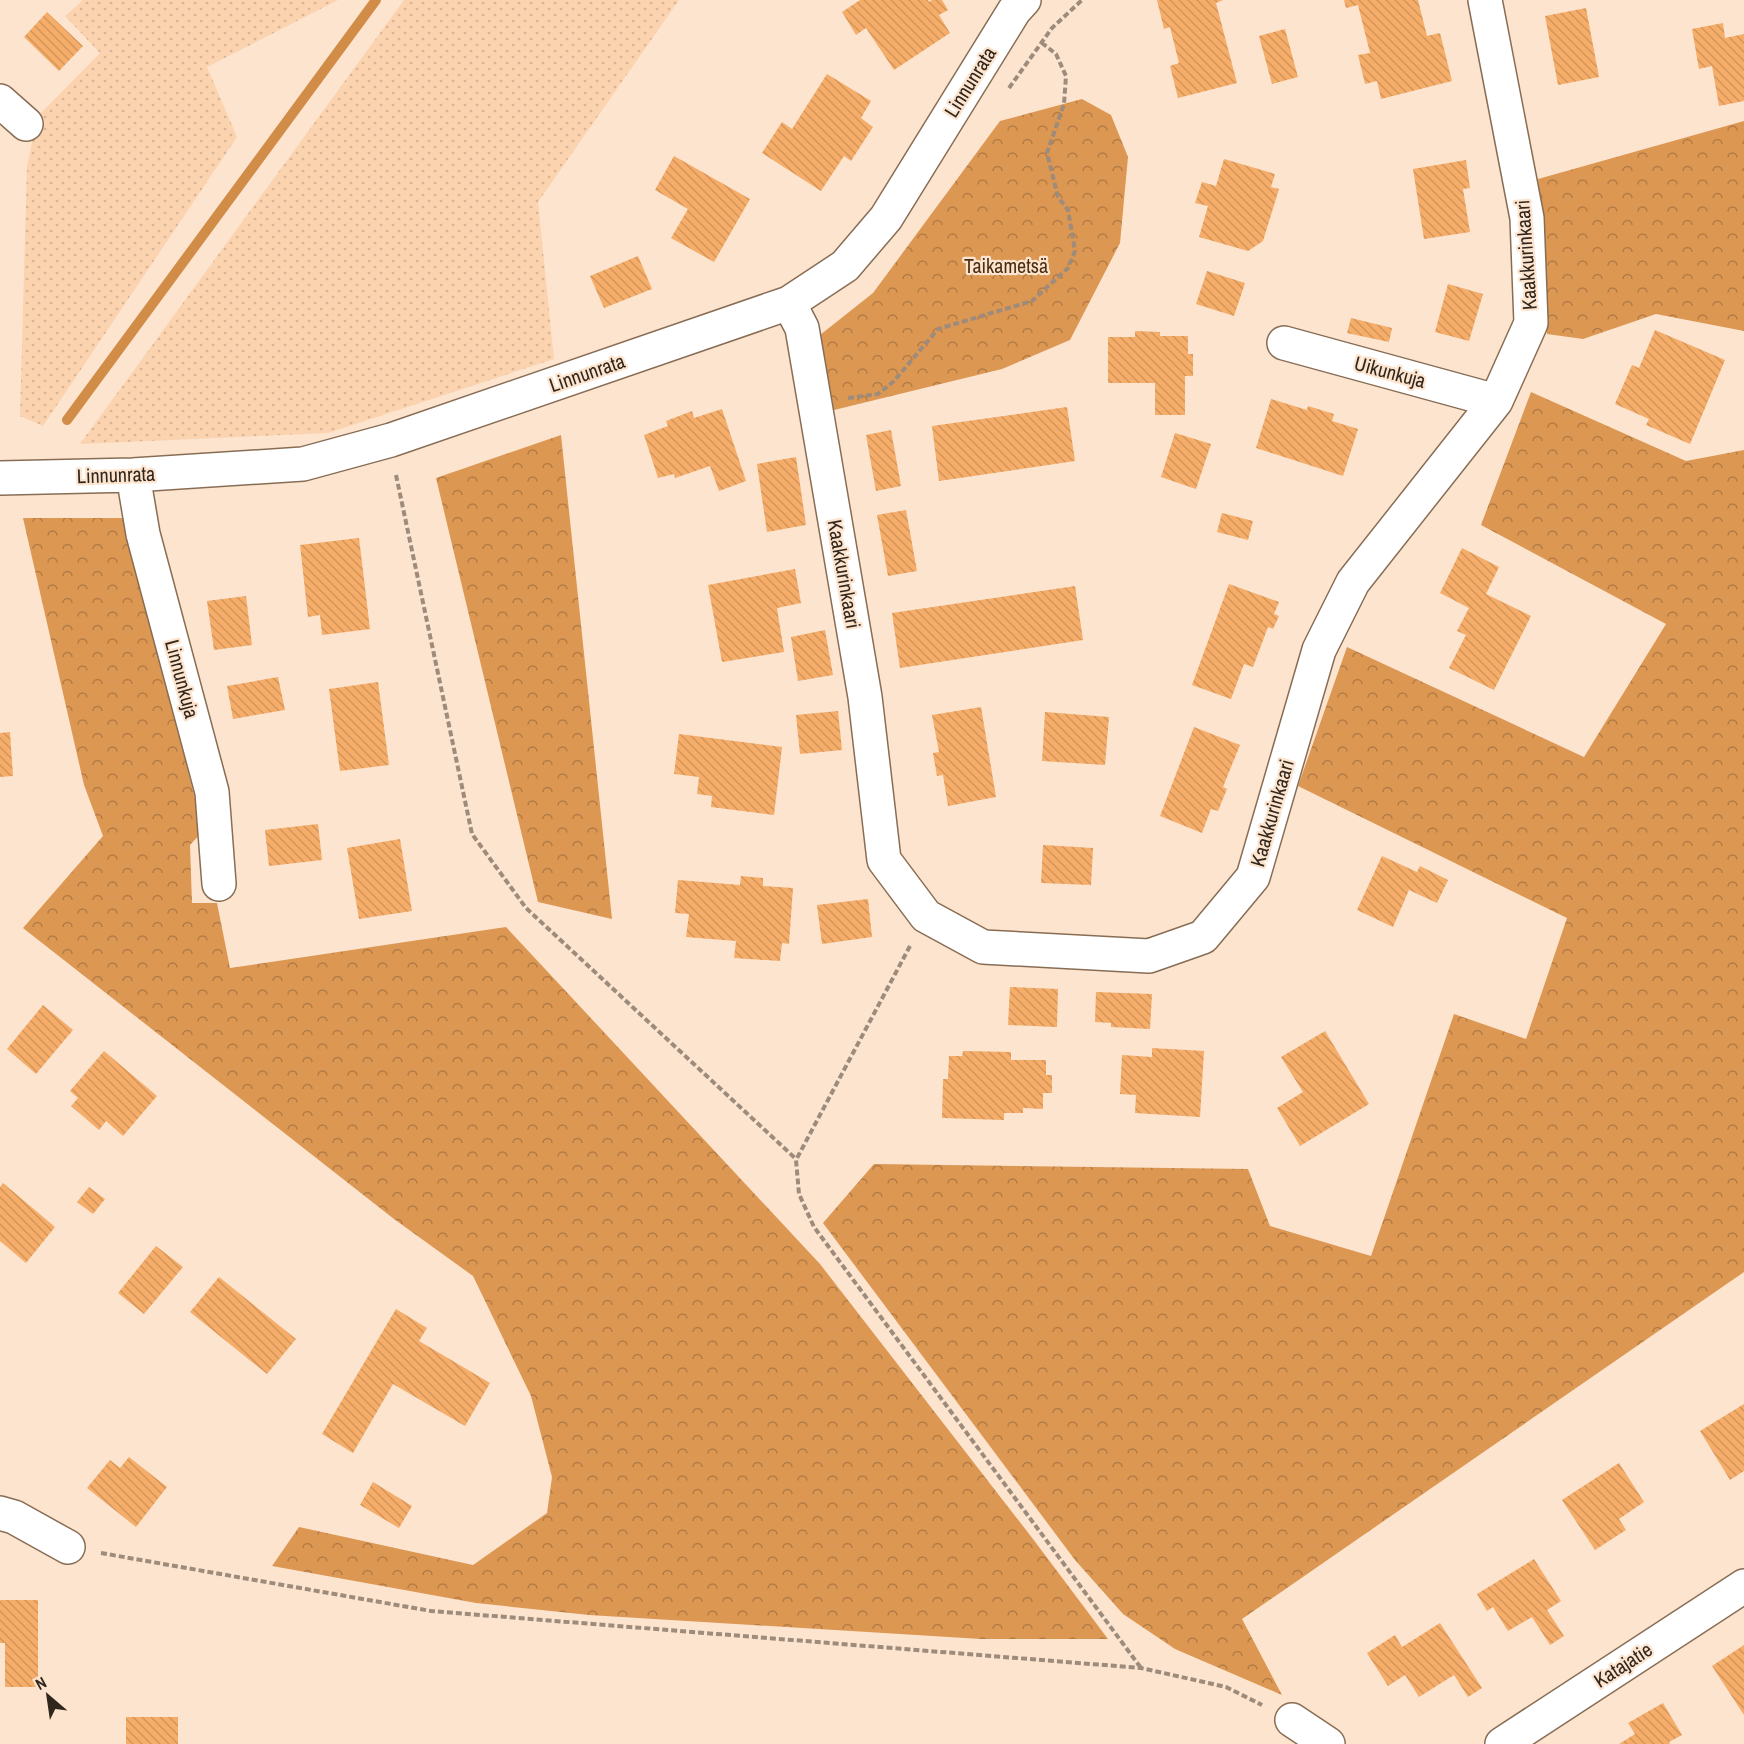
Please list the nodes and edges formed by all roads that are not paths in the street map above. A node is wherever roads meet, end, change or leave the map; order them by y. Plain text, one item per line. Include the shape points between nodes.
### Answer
1 (1024, 0) edge
2 (1485, 0) edge
3 (0, 101) edge
4 (26, 124) dead end
5 (789, 303) junction
6 (1284, 343) dead end
7 (1496, 401) junction
8 (133, 475) junction
9 (0, 478) edge
10 (219, 884) dead end
11 (0, 1513) edge
12 (68, 1547) road end
13 (1744, 1586) edge
14 (1292, 1720) road end
15 (1328, 1744) edge
16 (1502, 1744) edge

1 - 5 street, Linnunrata via 886,219 845,267
2 - 7 street, Kaakkurinkaari via 1527,218 1531,323
3 - 4 street
5 - 7 street, Kaakkurinkaari via 802,328 865,697 884,860 926,916 983,947 1149,956 1203,937 1253,877 1319,650 1353,582
5 - 8 street, Linnunrata via 391,440 303,464
6 - 7 street, Uikunkuja
8 - 9 street, Linnunrata
8 - 10 street, Linnunkuja via 142,534 212,792
11 - 12 street via 14,1516
13 - 16 street, Katajatie
14 - 15 street

